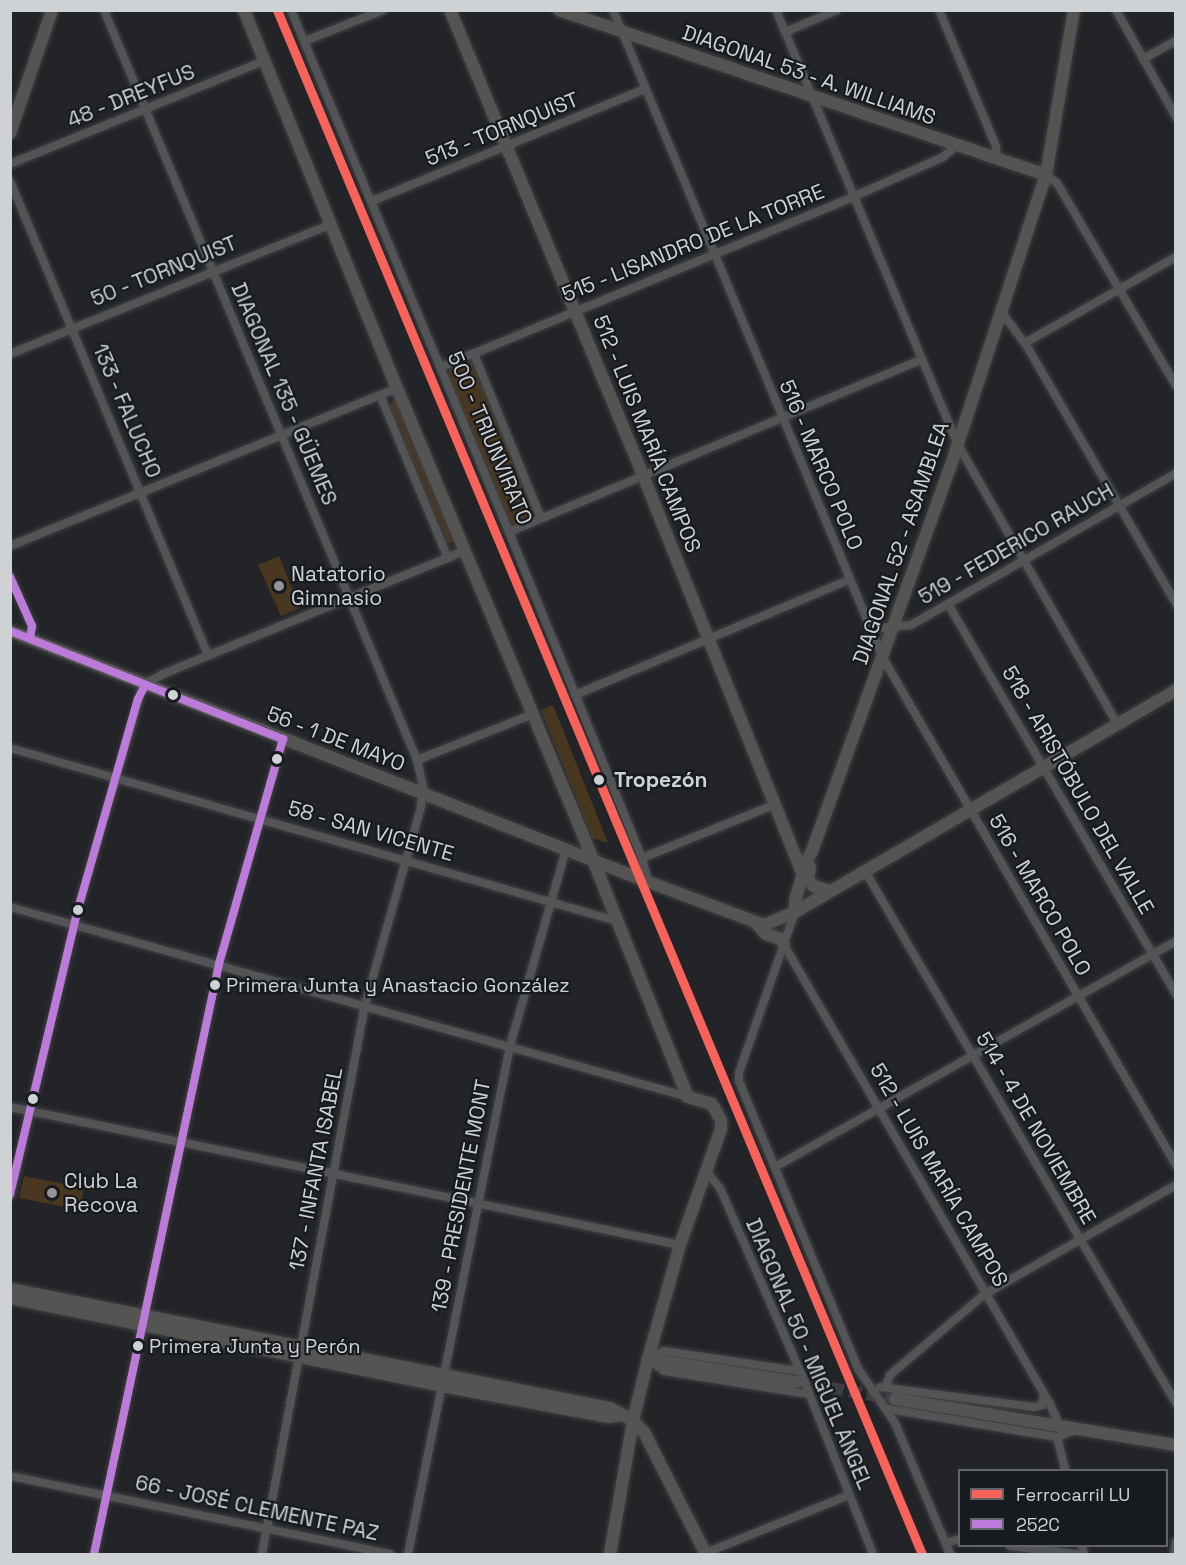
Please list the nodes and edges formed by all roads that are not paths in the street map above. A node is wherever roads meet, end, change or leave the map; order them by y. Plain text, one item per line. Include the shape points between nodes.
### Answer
1 (52, 10) edge
2 (104, 10) edge
3 (244, 10) edge
4 (291, 10) edge
5 (383, 10) edge
6 (450, 10) edge
7 (559, 10) edge
8 (613, 10) edge
9 (776, 10) edge
10 (837, 10) edge
11 (939, 10) edge
12 (1074, 10) edge
13 (1116, 10) edge
14 (622, 32) junction
15 (785, 32) junction
16 (305, 41) junction
17 (1176, 41) edge
18 (1143, 59) junction
19 (264, 61) junction
20 (645, 89) junction
21 (814, 98) junction
22 (145, 109) junction
23 (1176, 117) edge
24 (12, 124) edge
25 (956, 146) junction
26 (507, 147) junction
27 (997, 160) junction
28 (10, 165) edge
29 (1046, 175) junction
30 (10, 181) edge
31 (855, 196) junction
32 (372, 201) junction
33 (332, 224) junction
34 (713, 253) junction
35 (1176, 256) edge
36 (213, 270) junction
37 (1119, 289) junction
38 (575, 311) junction
39 (1002, 313) junction
40 (73, 328) junction
41 (1025, 344) junction
42 (10, 354) edge
43 (474, 354) junction
44 (922, 359) junction
45 (441, 368) junction
46 (1176, 386) edge
47 (397, 388) junction
48 (380, 395) junction
49 (781, 417) junction
50 (282, 435) junction
51 (957, 443) junction
52 (1176, 473) edge
53 (643, 475) junction
54 (141, 492) junction
55 (1118, 506) junction
56 (541, 518) junction
57 (509, 532) junction
58 (10, 546) edge
59 (465, 551) junction
60 (448, 558) junction
61 (1023, 561) junction
62 (10, 576) edge
63 (849, 580) junction
64 (349, 597) junction
65 (948, 604) junction
66 (1176, 604) edge
67 (892, 628) junction
68 (870, 629) junction
69 (10, 631) edge
70 (30, 638) junction
71 (709, 639) junction
72 (208, 655) junction
73 (883, 657) junction
74 (146, 686) junction
75 (1176, 690) edge
76 (575, 695) junction
77 (533, 714) junction
78 (1117, 724) junction
79 (283, 739) junction
80 (10, 748) edge
81 (417, 760) junction
82 (1044, 767) junction
83 (114, 778) junction
84 (424, 794) junction
85 (776, 804) junction
86 (970, 809) junction
87 (260, 819) junction
88 (566, 849) junction
89 (812, 851) junction
90 (642, 858) junction
91 (592, 859) junction
92 (405, 860) junction
93 (865, 871) junction
94 (803, 874) junction
95 (648, 882) junction
96 (831, 891) junction
97 (550, 900) junction
98 (10, 907) edge
99 (795, 912) junction
100 (617, 921) junction
101 (756, 923) junction
102 (74, 924) junction
103 (1176, 941) edge
104 (784, 945) junction
105 (1152, 954) junction
106 (219, 964) junction
107 (1176, 994) edge
108 (1078, 996) junction
109 (365, 1005) junction
110 (510, 1046) junction
111 (974, 1056) junction
112 (688, 1097) junction
113 (10, 1107) edge
114 (879, 1109) junction
115 (30, 1110) junction
116 (181, 1143) junction
117 (1176, 1165) edge
118 (775, 1167) junction
119 (706, 1171) junction
120 (334, 1173) junction
121 (1176, 1185) edge
122 (10, 1196) edge
123 (479, 1202) junction
124 (1080, 1238) junction
125 (680, 1245) junction
126 (10, 1289) edge
127 (986, 1294) junction
128 (10, 1298) edge
129 (143, 1319) junction
130 (300, 1352) junction
131 (648, 1359) junction
132 (797, 1377) junction
133 (443, 1381) junction
134 (885, 1386) junction
135 (871, 1388) junction
136 (808, 1394) junction
137 (1044, 1394) junction
138 (1176, 1403) edge
139 (891, 1404) junction
140 (628, 1418) junction
141 (1058, 1431) junction
142 (1176, 1445) edge
143 (1065, 1469) edge
144 (10, 1476) edge
145 (106, 1495) junction
146 (849, 1495) junction
147 (267, 1529) junction
148 (958, 1540) edge
149 (1176, 1542) edge
150 (945, 1543) junction
151 (1025, 1547) edge
152 (94, 1554) edge
153 (262, 1554) edge
154 (390, 1554) edge
155 (408, 1554) edge
156 (610, 1554) edge
157 (705, 1554) edge
158 (873, 1554) edge
159 (950, 1554) edge
160 (1076, 1554) edge
161 (1174, 1554) edge

1 - 24 street
2 - 22 street, DIAGONAL 135 - GÜEMES
3 - 19 street
4 - 16 street, 500 - TRIUNVIRATO
5 - 16 street
6 - 26 street, 512 - LUIS MARÍA CAMPOS
7 - 14 street, DIAGONAL 53 - A. WILLIAMS
8 - 14 street, 516 - MARCO POLO
9 - 15 street
10 - 15 street
11 - 27 street via 996,146
12 - 29 street, DIAGONAL 52 - ASAMBLEA
13 - 18 street
14 - 20 street, 516 - MARCO POLO
14 - 21 street, DIAGONAL 53 - A. WILLIAMS
15 - 21 street
16 - 32 street, 500 - TRIUNVIRATO
17 - 18 street
18 - 23 street
19 - 22 street, 48 - DREYFUS
19 - 33 street
20 - 26 street, 513 - TORNQUIST
20 - 34 street, 516 - MARCO POLO
21 - 25 street, DIAGONAL 53 - A. WILLIAMS
21 - 31 street
22 - 28 street, 48 - DREYFUS
22 - 36 street, DIAGONAL 135 - GÜEMES
25 - 27 street, DIAGONAL 53 - A. WILLIAMS
25 - 31 street, 515 - LISANDRO DE LA TORRE via 944,157
26 - 32 street, 513 - TORNQUIST
26 - 38 street, 512 - LUIS MARÍA CAMPOS
27 - 29 street, DIAGONAL 53 - A. WILLIAMS
29 - 37 street via 1057,183
29 - 39 street, DIAGONAL 52 - ASAMBLEA
30 - 40 street, 133 - FALUCHO
31 - 34 street, 515 - LISANDRO DE LA TORRE
31 - 44 street
32 - 45 street, 500 - TRIUNVIRATO
33 - 36 street, 50 - TORNQUIST
33 - 47 street
34 - 38 street, 515 - LISANDRO DE LA TORRE
34 - 49 street, 516 - MARCO POLO
35 - 37 street
36 - 40 street, 50 - TORNQUIST
36 - 50 street, DIAGONAL 135 - GÜEMES
37 - 41 street
37 - 46 street
38 - 43 street, 515 - LISANDRO DE LA TORRE
38 - 53 street, 512 - LUIS MARÍA CAMPOS
39 - 41 street
39 - 51 street, DIAGONAL 52 - ASAMBLEA
40 - 42 street, 50 - TORNQUIST
40 - 54 street, 133 - FALUCHO
41 - 55 street
43 - 45 street, 515 - LISANDRO DE LA TORRE
43 - 56 street
44 - 49 street
44 - 51 street
45 - 57 street, 500 - TRIUNVIRATO
47 - 48 street
47 - 59 street
48 - 50 street
48 - 60 street
49 - 53 street
49 - 63 street, 516 - MARCO POLO
50 - 54 street
50 - 64 street, DIAGONAL 135 - GÜEMES
51 - 61 street
51 - 67 street, DIAGONAL 52 - ASAMBLEA
52 - 55 street, 519 - FEDERICO RAUCH
53 - 56 street
53 - 71 street, 512 - LUIS MARÍA CAMPOS
54 - 58 street
54 - 72 street, 133 - FALUCHO
55 - 61 street, 519 - FEDERICO RAUCH
55 - 66 street
56 - 57 street
57 - 76 street, 500 - TRIUNVIRATO
59 - 60 street
59 - 77 street
60 - 64 street
61 - 65 street, 519 - FEDERICO RAUCH
61 - 78 street
62 - 70 street via 32,626
63 - 68 street, 516 - MARCO POLO
63 - 71 street
64 - 72 street
64 - 81 street, DIAGONAL 135 - GÜEMES
65 - 67 street, 519 - FEDERICO RAUCH via 911,626
65 - 82 street, 518 - ARISTÓBULO DEL VALLE
67 - 68 street, 519 - FEDERICO RAUCH
67 - 73 street, DIAGONAL 52 - ASAMBLEA
68 - 73 street, 516 - MARCO POLO
69 - 70 street, 56 - 1 DE MAYO
70 - 74 street, 56 - 1 DE MAYO
71 - 76 street
71 - 85 street, 512 - LUIS MARÍA CAMPOS
72 - 74 street via 157,677
73 - 86 street, 516 - MARCO POLO
73 - 89 street, DIAGONAL 52 - ASAMBLEA
74 - 79 street, 56 - 1 DE MAYO
74 - 83 street via 138,699
75 - 78 street
76 - 90 street, 500 - TRIUNVIRATO
77 - 81 street
77 - 91 street
78 - 82 street
79 - 84 street, 56 - 1 DE MAYO
79 - 87 street
80 - 83 street, 58 - SAN VICENTE
81 - 84 street, DIAGONAL 135 - GÜEMES
82 - 86 street
82 - 105 street, 518 - ARISTÓBULO DEL VALLE
83 - 87 street, 58 - SAN VICENTE
83 - 102 street
84 - 88 street, 56 - 1 DE MAYO
84 - 92 street, 137 - INFANTA ISABEL
85 - 90 street
85 - 94 street, 512 - LUIS MARÍA CAMPOS
86 - 93 street
86 - 108 street, 516 - MARCO POLO
87 - 92 street, 58 - SAN VICENTE
87 - 106 street
88 - 91 street, 56 - 1 DE MAYO
88 - 97 street, 139 - PRESIDENTE MONT
89 - 94 street, DIAGONAL 52 - ASAMBLEA
89 - 96 street via 810,882
90 - 95 street, 500 - TRIUNVIRATO
91 - 95 street, 56 - 1 DE MAYO
91 - 100 street
92 - 97 street, 58 - SAN VICENTE
92 - 109 street, 137 - INFANTA ISABEL
93 - 96 street
93 - 111 street, 514 - 4 DE NOVIEMBRE
94 - 99 street, DIAGONAL 52 - ASAMBLEA
95 - 101 street, 56 - 1 DE MAYO
96 - 99 street
97 - 100 street, 58 - SAN VICENTE
97 - 110 street, 139 - PRESIDENTE MONT
98 - 102 street
99 - 101 street via 771,924
99 - 104 street, DIAGONAL 52 - ASAMBLEA
100 - 112 street
101 - 104 street, 56 - 1 DE MAYO
102 - 106 street
102 - 115 street
103 - 105 street
104 - 114 street, 512 - LUIS MARÍA CAMPOS
104 - 118 street, DIAGONAL 52 - ASAMBLEA via 739,1073
105 - 107 street, 518 - ARISTÓBULO DEL VALLE
105 - 108 street
106 - 109 street
106 - 116 street
108 - 111 street
108 - 117 street, 516 - MARCO POLO
109 - 110 street
109 - 120 street, 137 - INFANTA ISABEL
110 - 112 street
110 - 123 street, 139 - PRESIDENTE MONT
111 - 114 street
111 - 124 street, 514 - 4 DE NOVIEMBRE
112 - 119 street via 712,1104 721,1120
113 - 115 street
114 - 118 street
114 - 127 street, 512 - LUIS MARÍA CAMPOS
115 - 116 street
115 - 122 street
116 - 120 street
116 - 129 street
118 - 135 street via 859,1370
119 - 125 street
119 - 132 street, DIAGONAL 50 - MIGUEL ÁNGEL via 720,1188
120 - 123 street
120 - 130 street, 137 - INFANTA ISABEL
121 - 124 street
123 - 125 street
123 - 133 street, 139 - PRESIDENTE MONT
124 - 127 street
124 - 138 street, 514 - 4 DE NOVIEMBRE
125 - 131 street
126 - 129 street
127 - 134 street via 890,1375
127 - 137 street, 512 - LUIS MARÍA CAMPOS
128 - 129 street
129 - 130 street
129 - 145 street
130 - 133 street
130 - 147 street, 137 - INFANTA ISABEL
131 - 132 street
131 - 132 street via 664,1351
131 - 136 street via 664,1371
131 - 140 street
132 - 136 street, DIAGONAL 50 - MIGUEL ÁNGEL
133 - 140 street via 610,1408
133 - 155 street, 139 - PRESIDENTE MONT
134 - 135 street
134 - 137 street via 1035,1407 1042,1404
135 - 139 street
136 - 146 street, DIAGONAL 50 - MIGUEL ÁNGEL
137 - 141 street, 512 - LUIS MARÍA CAMPOS
139 - 141 street
139 - 141 street via 980,1412
139 - 150 street
140 - 156 street
140 - 157 street via 651,1443
141 - 142 street via 1077,1429
141 - 143 street, 512 - LUIS MARÍA CAMPOS
144 - 145 street, 66 - JOSÉ CLEMENTE PAZ
145 - 147 street, 66 - JOSÉ CLEMENTE PAZ
145 - 152 street
146 - 157 street
146 - 158 street, DIAGONAL 50 - MIGUEL ÁNGEL
147 - 153 street, 137 - INFANTA ISABEL
147 - 154 street, 66 - JOSÉ CLEMENTE PAZ
148 - 150 street
149 - 161 street
150 - 159 street
151 - 160 street

